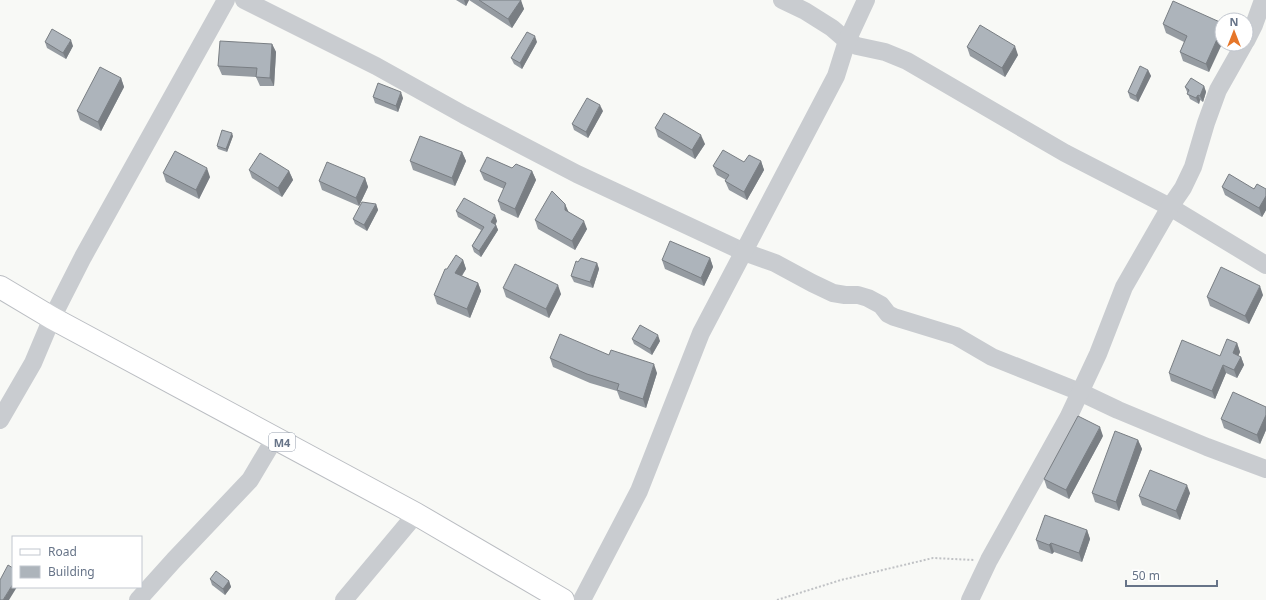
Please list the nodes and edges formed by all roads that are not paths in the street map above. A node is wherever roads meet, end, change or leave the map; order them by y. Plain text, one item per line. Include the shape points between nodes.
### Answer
1 (226, 0) edge
2 (244, 0) edge
3 (782, 0) edge
4 (866, 0) edge
5 (1260, 3) edge
6 (1254, 25) edge
7 (847, 41) junction
8 (1239, 52) edge
9 (1170, 207) junction
10 (744, 252) junction
11 (1266, 265) edge
12 (0, 287) edge
13 (52, 318) junction
14 (1080, 392) junction
15 (0, 420) edge
16 (275, 438) junction
17 (1266, 469) edge
18 (416, 514) junction
19 (138, 600) edge
20 (344, 600) edge
21 (563, 600) edge
22 (582, 600) edge
23 (970, 600) edge

1 - 13 street via 83,257
2 - 10 street via 376,66 577,174
3 - 7 street via 832,28
4 - 7 street
5 - 6 street
7 - 9 street via 857,46 885,52 907,62 1065,153
7 - 10 street via 836,76
8 - 9 street via 1218,90 1193,167
9 - 11 street
9 - 14 street via 1124,286 1098,354
10 - 14 street via 775,263 833,293 868,298 881,305 894,317 956,336 992,357
10 - 22 street via 701,333 639,491
12 - 13 main road, M4
13 - 15 street via 33,363
13 - 16 main road, M4
14 - 17 street via 1200,444
14 - 23 street
16 - 18 main road, M4
16 - 19 street via 250,480
18 - 20 street
18 - 21 main road, M4

